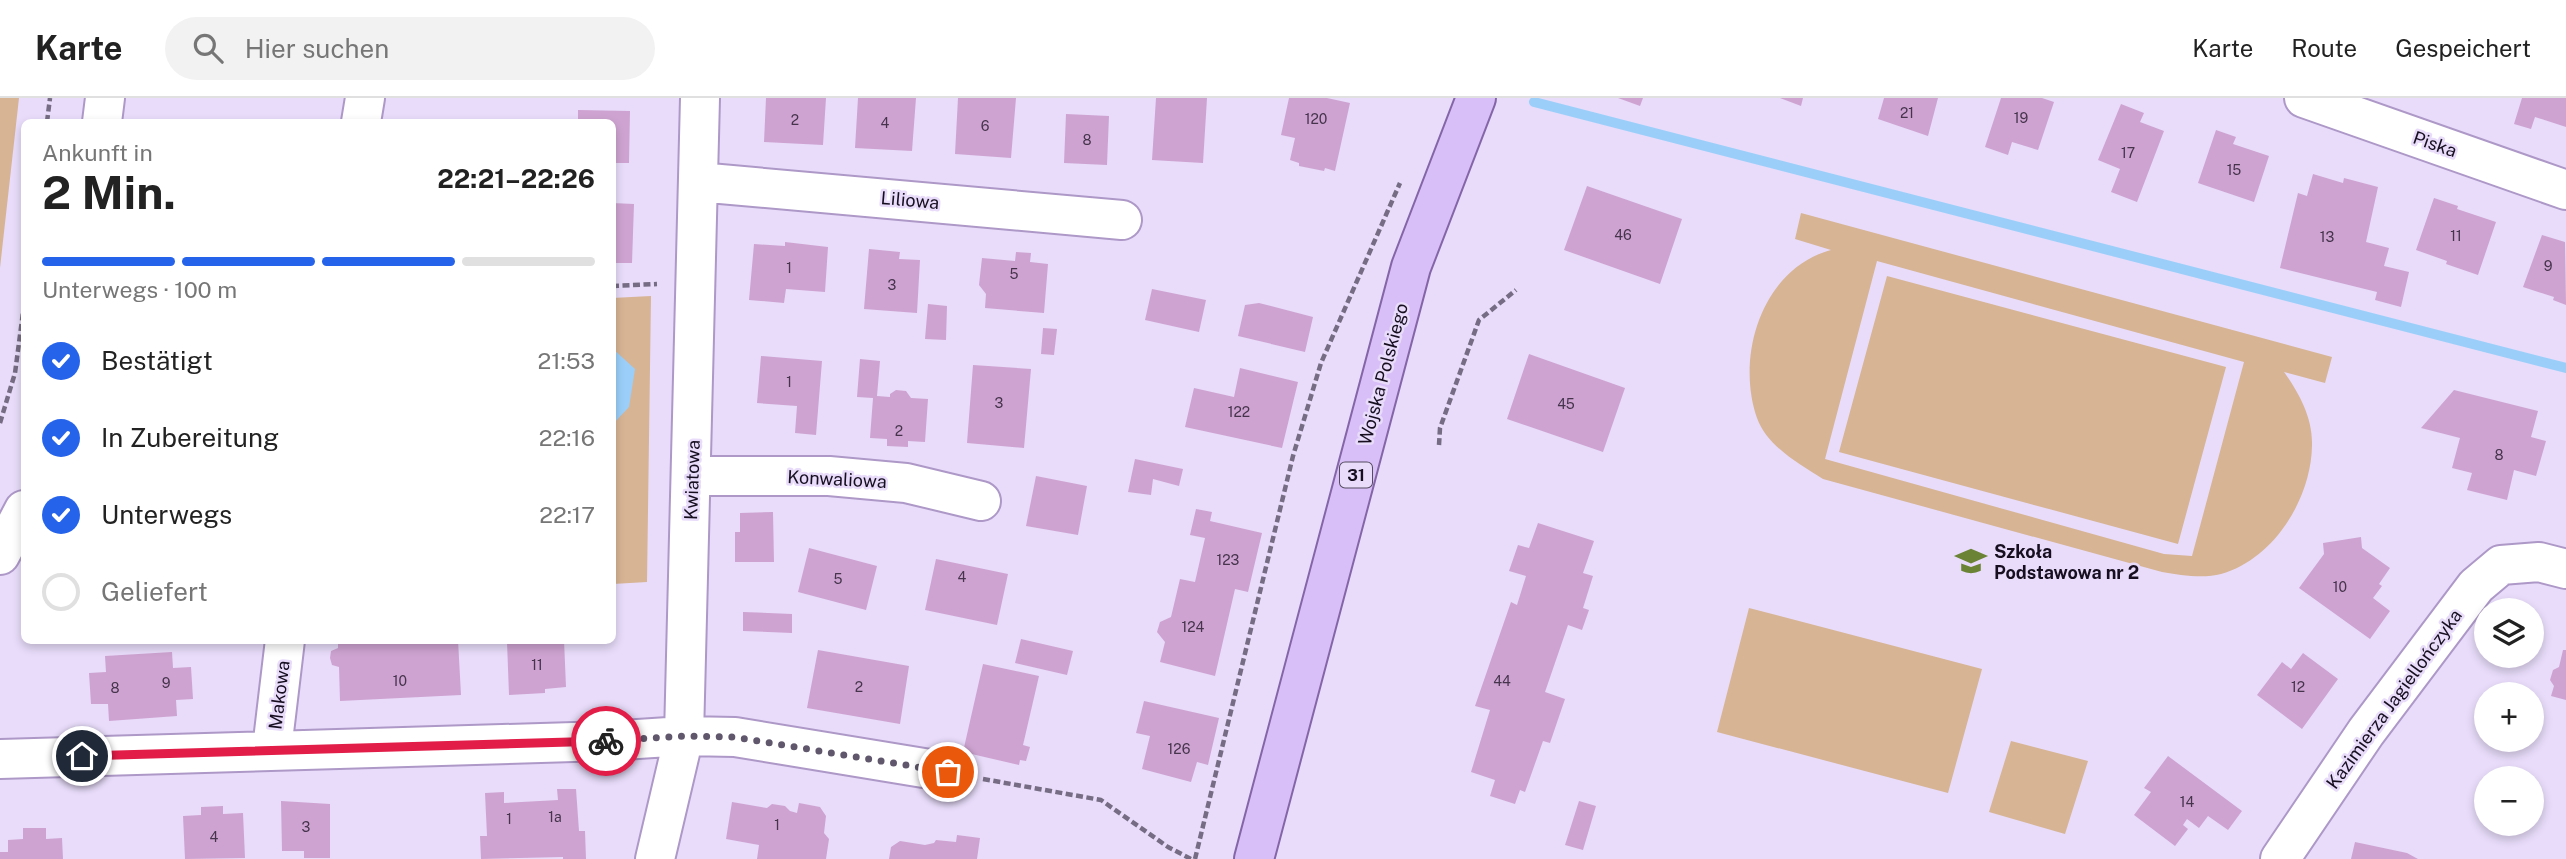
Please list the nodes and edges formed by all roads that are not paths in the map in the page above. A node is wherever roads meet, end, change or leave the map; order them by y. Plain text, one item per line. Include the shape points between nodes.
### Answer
1 (105, 98) edge
2 (365, 98) edge
3 (700, 98) edge
4 (1476, 98) edge
5 (2304, 98) edge
6 (102, 119) edge
7 (362, 119) edge
8 (698, 182) junction
9 (2566, 190) edge
10 (1122, 220) dead end
11 (692, 476) junction
12 (981, 501) dead end
13 (21, 516) edge
14 (0, 555) edge
15 (2566, 569) edge
16 (285, 644) edge
17 (684, 736) junction
18 (272, 749) junction
19 (0, 759) edge
20 (948, 772) road end
21 (655, 859) edge
22 (1254, 859) edge
23 (2280, 859) edge

1 - 6 street
2 - 7 street
3 - 8 street, Kwiatowa
4 - 22 main road, Wojska Polskiego / 31 via 1411,267
5 - 9 street, Piska
8 - 10 street, Liliowa
8 - 11 street, Kwiatowa
11 - 12 street, Konwaliowa via 906,482
11 - 17 street, Kwiatowa
13 - 14 street
15 - 23 street, Kazimierza Jagiellończyka via 2539,562 2501,565 2476,586 2366,732
16 - 18 street, Makowa
17 - 18 street
17 - 20 street via 734,737
17 - 21 street, Kwiatowa
18 - 19 street

